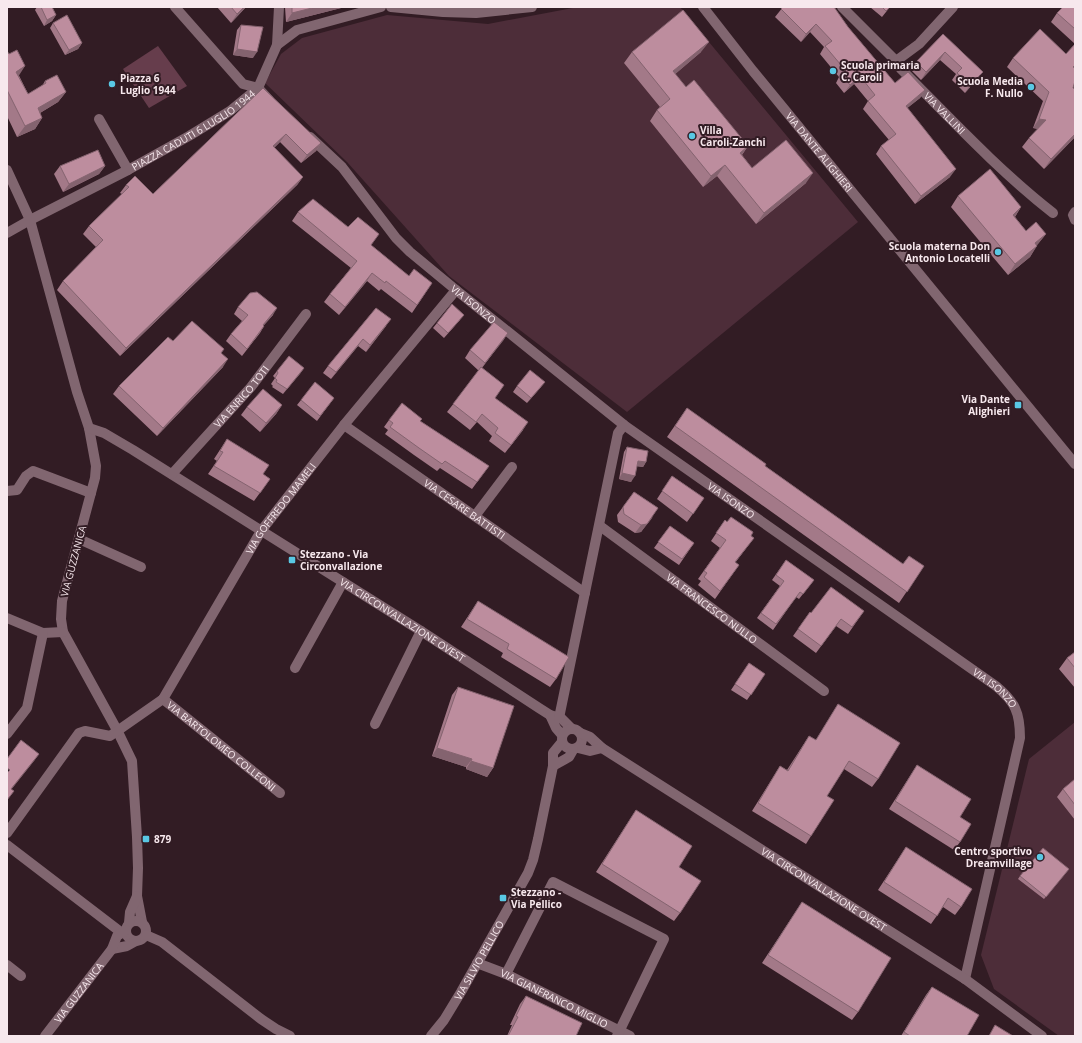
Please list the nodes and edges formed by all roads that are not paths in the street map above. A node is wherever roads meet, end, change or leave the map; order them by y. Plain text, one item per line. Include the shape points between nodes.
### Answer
1 (175, 7) edge
2 (279, 7) edge
3 (381, 7) edge
4 (391, 7) edge
5 (532, 7) edge
6 (703, 7) edge
7 (842, 7) edge
8 (953, 7) edge
9 (441, 10) edge
10 (277, 44) junction
11 (896, 61) junction
12 (258, 88) junction
13 (276, 106) edge
14 (98, 119) dead end
15 (303, 131) edge
16 (7, 170) edge
17 (128, 170) junction
18 (1075, 212) edge
19 (1053, 213) dead end
20 (30, 220) junction
21 (1075, 220) edge
22 (7, 233) edge
23 (456, 290) junction
24 (306, 314) dead end
25 (344, 425) junction
26 (624, 425) junction
27 (89, 428) junction
28 (1075, 463) edge
29 (512, 467) dead end
30 (172, 474) junction
31 (7, 491) edge
32 (91, 493) junction
33 (474, 516) junction
34 (600, 526) junction
35 (261, 531) junction
36 (79, 539) junction
37 (141, 567) dead end
38 (343, 582) junction
39 (585, 593) junction
40 (7, 618) edge
41 (421, 631) junction
42 (63, 632) junction
43 (43, 633) junction
44 (295, 668) dead end
45 (824, 691) dead end
46 (163, 699) junction
47 (555, 716) junction
48 (375, 724) dead end
49 (118, 730) junction
50 (576, 731) junction
51 (7, 734) edge
52 (562, 739) junction
53 (602, 748) junction
54 (575, 749) junction
55 (553, 766) junction
56 (280, 794) dead end
57 (7, 833) edge
58 (7, 844) edge
59 (137, 896) junction
60 (142, 922) junction
61 (126, 929) junction
62 (146, 935) junction
63 (136, 942) junction
64 (112, 949) junction
65 (477, 963) junction
66 (7, 965) edge
67 (506, 974) junction
68 (21, 976) dead end
69 (966, 979) junction
70 (618, 1033) edge
71 (45, 1036) edge
72 (290, 1036) edge
73 (431, 1036) edge
74 (630, 1036) edge
75 (1042, 1036) edge

1 - 12 street via 243,84
2 - 10 street
3 - 10 street via 297,30
4 - 9 street
5 - 9 street via 476,13
6 - 28 street, VIA DANTE ALIGHIERI
7 - 11 street, VIA VALLINI
8 - 11 street via 919,44
10 - 12 street
11 - 19 street, VIA VALLINI via 901,70 979,146 1029,194
12 - 13 street
12 - 17 street, PIAZZA CADUTI 6 LUGLIO 1944 via 230,111
14 - 17 street, PIAZZA CADUTI 6 LUGLIO 1944
15 - 23 street, VIA ISONZO via 342,167 396,238
16 - 20 street, VIA GUZZANICA
17 - 20 street, PIAZZA CADUTI 6 LUGLIO 1944
18 - 21 street
20 - 22 street, PIAZZA CADUTI 6 LUGLIO 1944
20 - 27 street, VIA GUZZANICA
23 - 25 street, VIA GOFFREDO MAMELI
23 - 26 street, VIA ISONZO
24 - 30 street, VIA ENRICO TOTI via 251,387
25 - 33 street, VIA CESARE BATTISTI
25 - 35 street, VIA GOFFREDO MAMELI
26 - 34 street via 618,433
26 - 69 street, VIA ISONZO via 996,686 1008,697 1020,723 1020,738
27 - 30 street, VIA CIRCONVALLAZIONE OVEST via 104,433
27 - 32 street, VIA GUZZANICA via 96,466
29 - 33 street
30 - 35 street, VIA CIRCONVALLAZIONE OVEST
31 - 32 street via 17,490 26,476 33,471
32 - 36 street, VIA GUZZANICA
33 - 39 street, VIA CESARE BATTISTI
34 - 39 street
34 - 45 street, VIA FRANCESCO NULLO
35 - 38 street, VIA CIRCONVALLAZIONE OVEST
35 - 46 street, VIA GOFFREDO MAMELI
36 - 37 street
36 - 42 street, VIA GUZZANICA via 62,601
38 - 41 street, VIA CIRCONVALLAZIONE OVEST
38 - 44 street
39 - 47 street
40 - 43 street
41 - 47 street, VIA CIRCONVALLAZIONE OVEST
41 - 48 street
42 - 43 street
42 - 49 street, VIA GUZZANICA
43 - 51 street via 27,708
46 - 49 street, VIA GOFFREDO MAMELI
46 - 56 street, VIA BARTOLOMEO COLLEONI
47 - 50 street, VIA CIRCONVALLAZIONE OVEST
47 - 52 street, VIA CIRCONVALLAZIONE OVEST via 556,728
49 - 57 street via 110,736 86,731 79,733
49 - 59 street, VIA GUZZANICA via 132,761 137,840
50 - 52 street via 566,731
50 - 53 street, VIA CIRCONVALLAZIONE OVEST via 590,737
50 - 54 street via 582,741
52 - 54 street via 566,748
52 - 55 street, VIA SILVIO PELLICO via 553,753
53 - 54 street via 590,751
53 - 69 street, VIA CIRCONVALLAZIONE OVEST
54 - 55 street via 568,757
55 - 65 street, VIA SILVIO PELLICO via 528,873
58 - 61 street
59 - 60 street, VIA GUZZANICA
59 - 61 street, VIA GUZZANICA
60 - 61 street via 136,920
60 - 62 street
61 - 63 street via 128,937
61 - 64 street, VIA GUZZANICA via 117,936
62 - 63 street
62 - 72 street via 162,942 261,1019
63 - 64 street
64 - 71 street, VIA GUZZANICA
65 - 67 street, VIA GIANFRANCO MIGLIO
65 - 73 street, VIA SILVIO PELLICO via 444,1020
66 - 68 street
67 - 70 street, VIA GIANFRANCO MIGLIO
67 - 70 street via 553,882 664,939
69 - 75 street, VIA CIRCONVALLAZIONE OVEST
70 - 74 street, VIA GIANFRANCO MIGLIO

